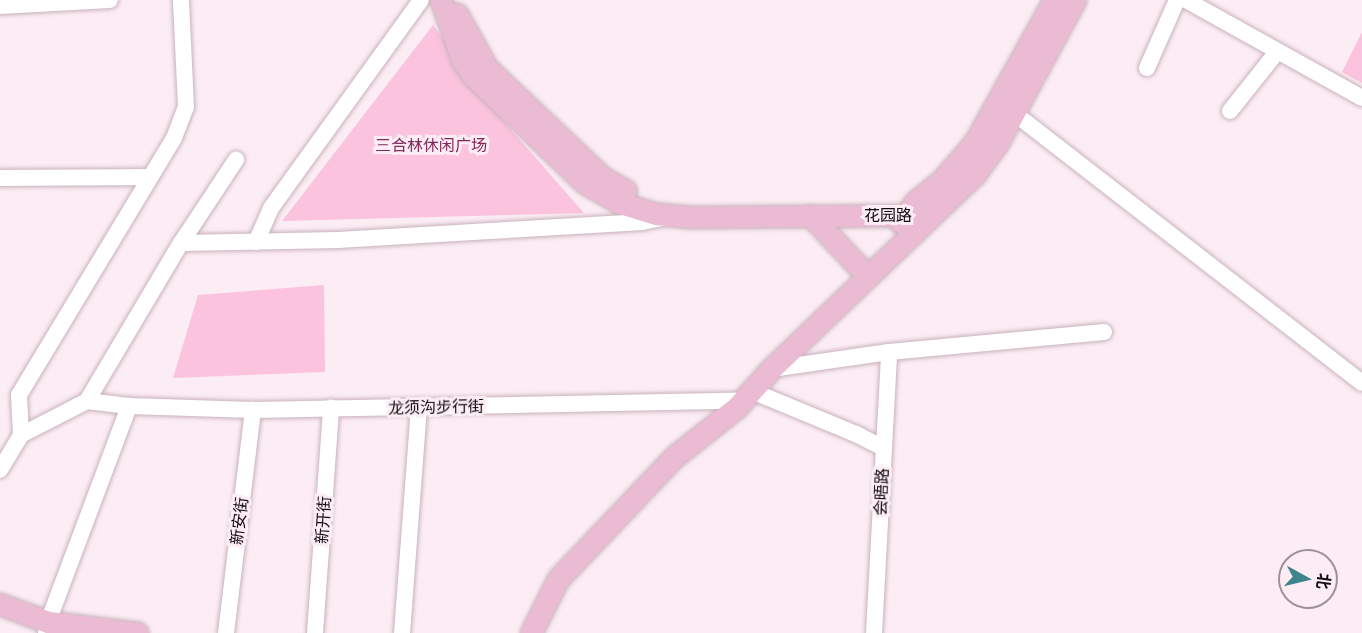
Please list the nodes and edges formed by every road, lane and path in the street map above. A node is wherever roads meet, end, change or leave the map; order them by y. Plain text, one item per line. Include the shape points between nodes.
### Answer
1 (110, 0) edge
2 (181, 0) edge
3 (421, 0) edge
4 (441, 0) edge
5 (452, 0) edge
6 (1054, 0) edge
7 (1075, 0) edge
8 (1177, 0) edge
9 (1186, 0) edge
10 (0, 6) edge
11 (1277, 52) junction
12 (1147, 68) dead end
13 (1362, 98) edge
14 (1230, 111) dead end
15 (1014, 113) junction
16 (236, 160) dead end
17 (150, 177) junction
18 (0, 178) edge
19 (918, 211) junction
20 (810, 215) junction
21 (673, 216) junction
22 (256, 242) junction
23 (181, 243) junction
24 (858, 266) junction
25 (1104, 332) dead end
26 (788, 351) junction
27 (889, 352) junction
28 (771, 369) junction
29 (1362, 383) edge
30 (747, 396) junction
31 (87, 401) junction
32 (129, 406) junction
33 (419, 407) junction
34 (331, 408) junction
35 (253, 410) junction
36 (21, 435) junction
37 (883, 448) junction
38 (0, 470) edge
39 (558, 579) junction
40 (0, 604) edge
41 (47, 628) edge
42 (137, 633) edge
43 (226, 633) edge
44 (315, 633) edge
45 (402, 633) edge
46 (515, 633) edge
47 (531, 633) edge
48 (874, 633) edge

1 - 10 street
2 - 17 street via 186,107 174,138
3 - 22 street via 271,208
4 - 21 main road, 花园路 via 462,60 474,77 559,160 585,183 620,203
5 - 19 main road, 花园路 via 469,40 487,68 603,178 634,196 690,206
6 - 19 main road via 975,142
7 - 15 main road
8 - 12 street
9 - 11 street
11 - 13 street
11 - 14 street
15 - 19 main road via 975,174
15 - 29 street
16 - 23 street
17 - 18 street
17 - 36 street via 19,394
19 - 20 main road, 花园路
19 - 24 main road
19 - 26 main road via 850,291
20 - 21 main road, 花园路
20 - 24 main road
21 - 22 street via 630,223
22 - 23 street
23 - 31 street
24 - 26 main road via 796,328
25 - 27 street
26 - 28 main road
27 - 28 street
27 - 37 street, 会晤路
28 - 30 main road
30 - 33 street, 龙须沟步行街
30 - 37 street
30 - 39 main road via 674,458
31 - 32 street, 龙须沟步行街
31 - 36 street
32 - 35 street, 龙须沟步行街
32 - 41 street
33 - 34 street, 龙须沟步行街
33 - 45 street
34 - 35 street, 龙须沟步行街
34 - 44 street, 新开街
35 - 43 street, 新安街
36 - 38 street
37 - 48 street, 会晤路
39 - 46 main road
39 - 47 main road
40 - 41 main road
41 - 42 main road

